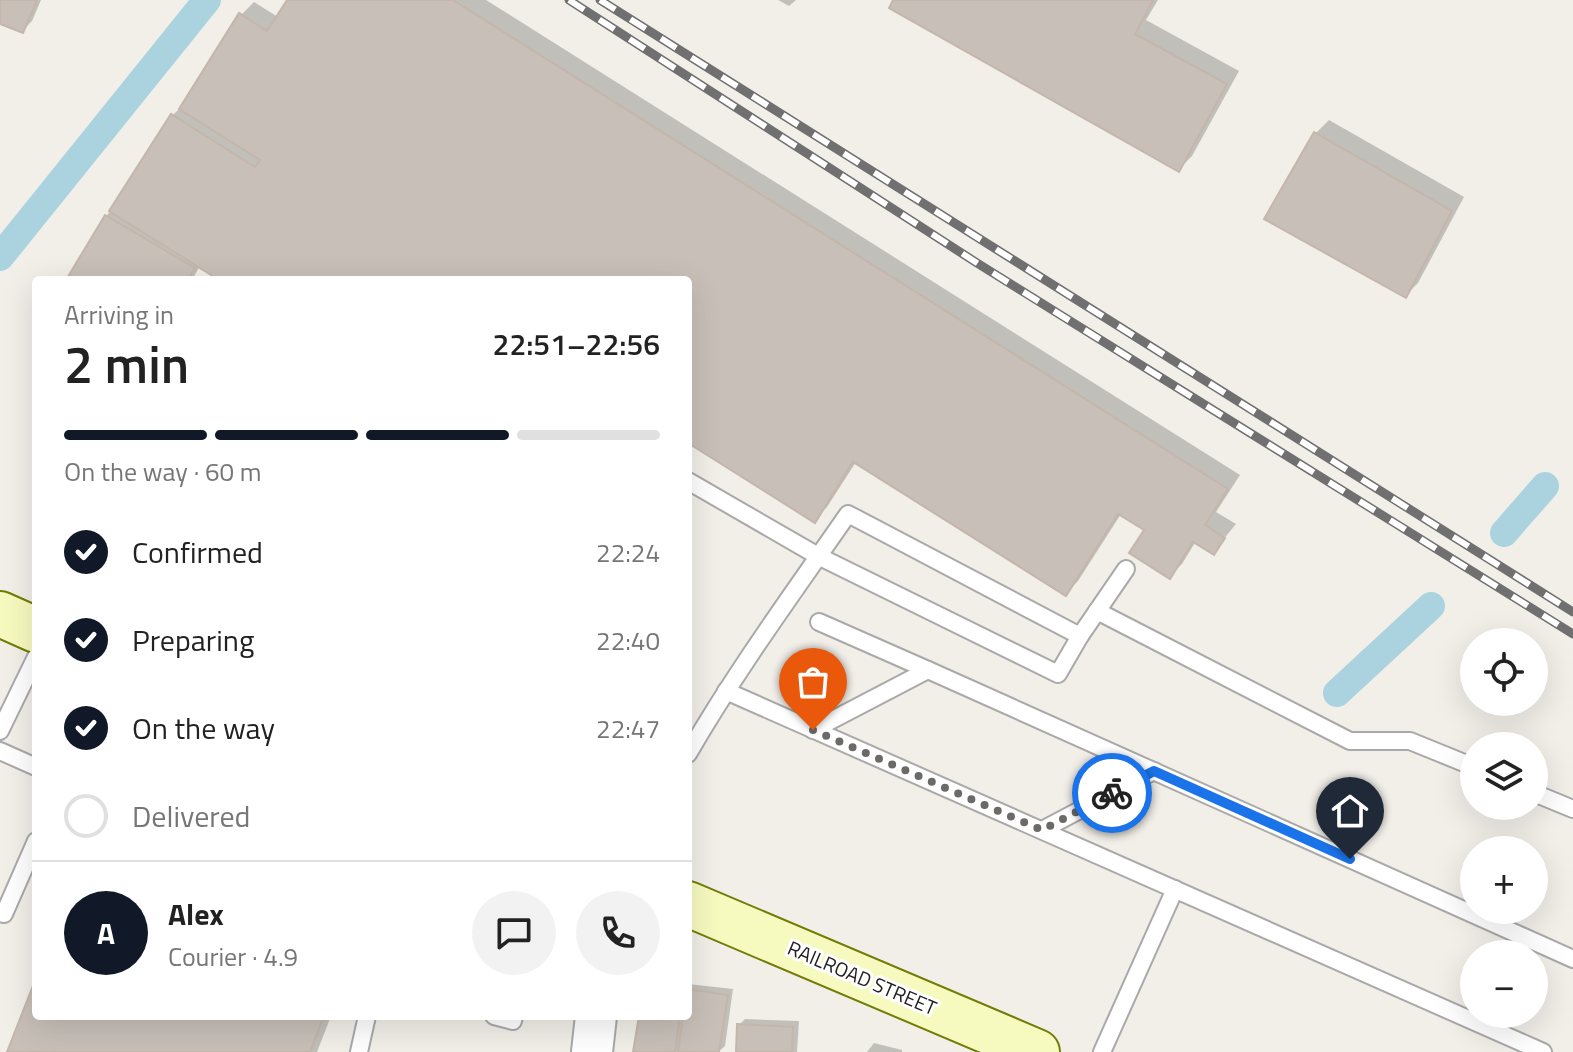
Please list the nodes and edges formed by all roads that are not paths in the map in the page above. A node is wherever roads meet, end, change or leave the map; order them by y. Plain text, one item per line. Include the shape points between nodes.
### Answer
1 (692, 483) edge
2 (818, 556) junction
3 (1126, 569) dead end
4 (1097, 611) junction
5 (0, 614) edge
6 (819, 622) dead end
7 (32, 628) edge
8 (1073, 633) junction
9 (32, 665) edge
10 (928, 670) junction
11 (726, 691) junction
12 (813, 730) junction
13 (0, 731) edge
14 (692, 747) edge
15 (0, 751) edge
16 (1460, 761) edge
17 (32, 765) edge
18 (1154, 771) junction
19 (1548, 799) edge
20 (1573, 809) edge
21 (1042, 830) junction
22 (32, 850) edge
23 (1175, 889) junction
24 (692, 906) edge
25 (0, 913) edge
26 (1573, 959) edge
27 (366, 1020) edge
28 (596, 1020) edge
29 (1017, 1048) edge
30 (359, 1052) edge
31 (592, 1052) edge
32 (1102, 1052) edge
33 (1543, 1052) edge

1 - 2 lane
2 - 8 lane via 848,514
2 - 8 lane via 1058,674
2 - 11 lane
3 - 4 lane
4 - 8 lane
4 - 16 lane via 1350,741 1410,741
5 - 7 main road
6 - 10 lane
9 - 13 lane
10 - 12 lane
10 - 18 lane
11 - 12 lane
11 - 14 lane
12 - 21 lane
15 - 17 lane
18 - 21 lane
18 - 26 lane
19 - 20 lane
21 - 23 lane
22 - 25 lane via 4,914
23 - 32 lane
23 - 33 lane
24 - 29 main road, RAILROAD STREET
27 - 30 lane
28 - 31 street

